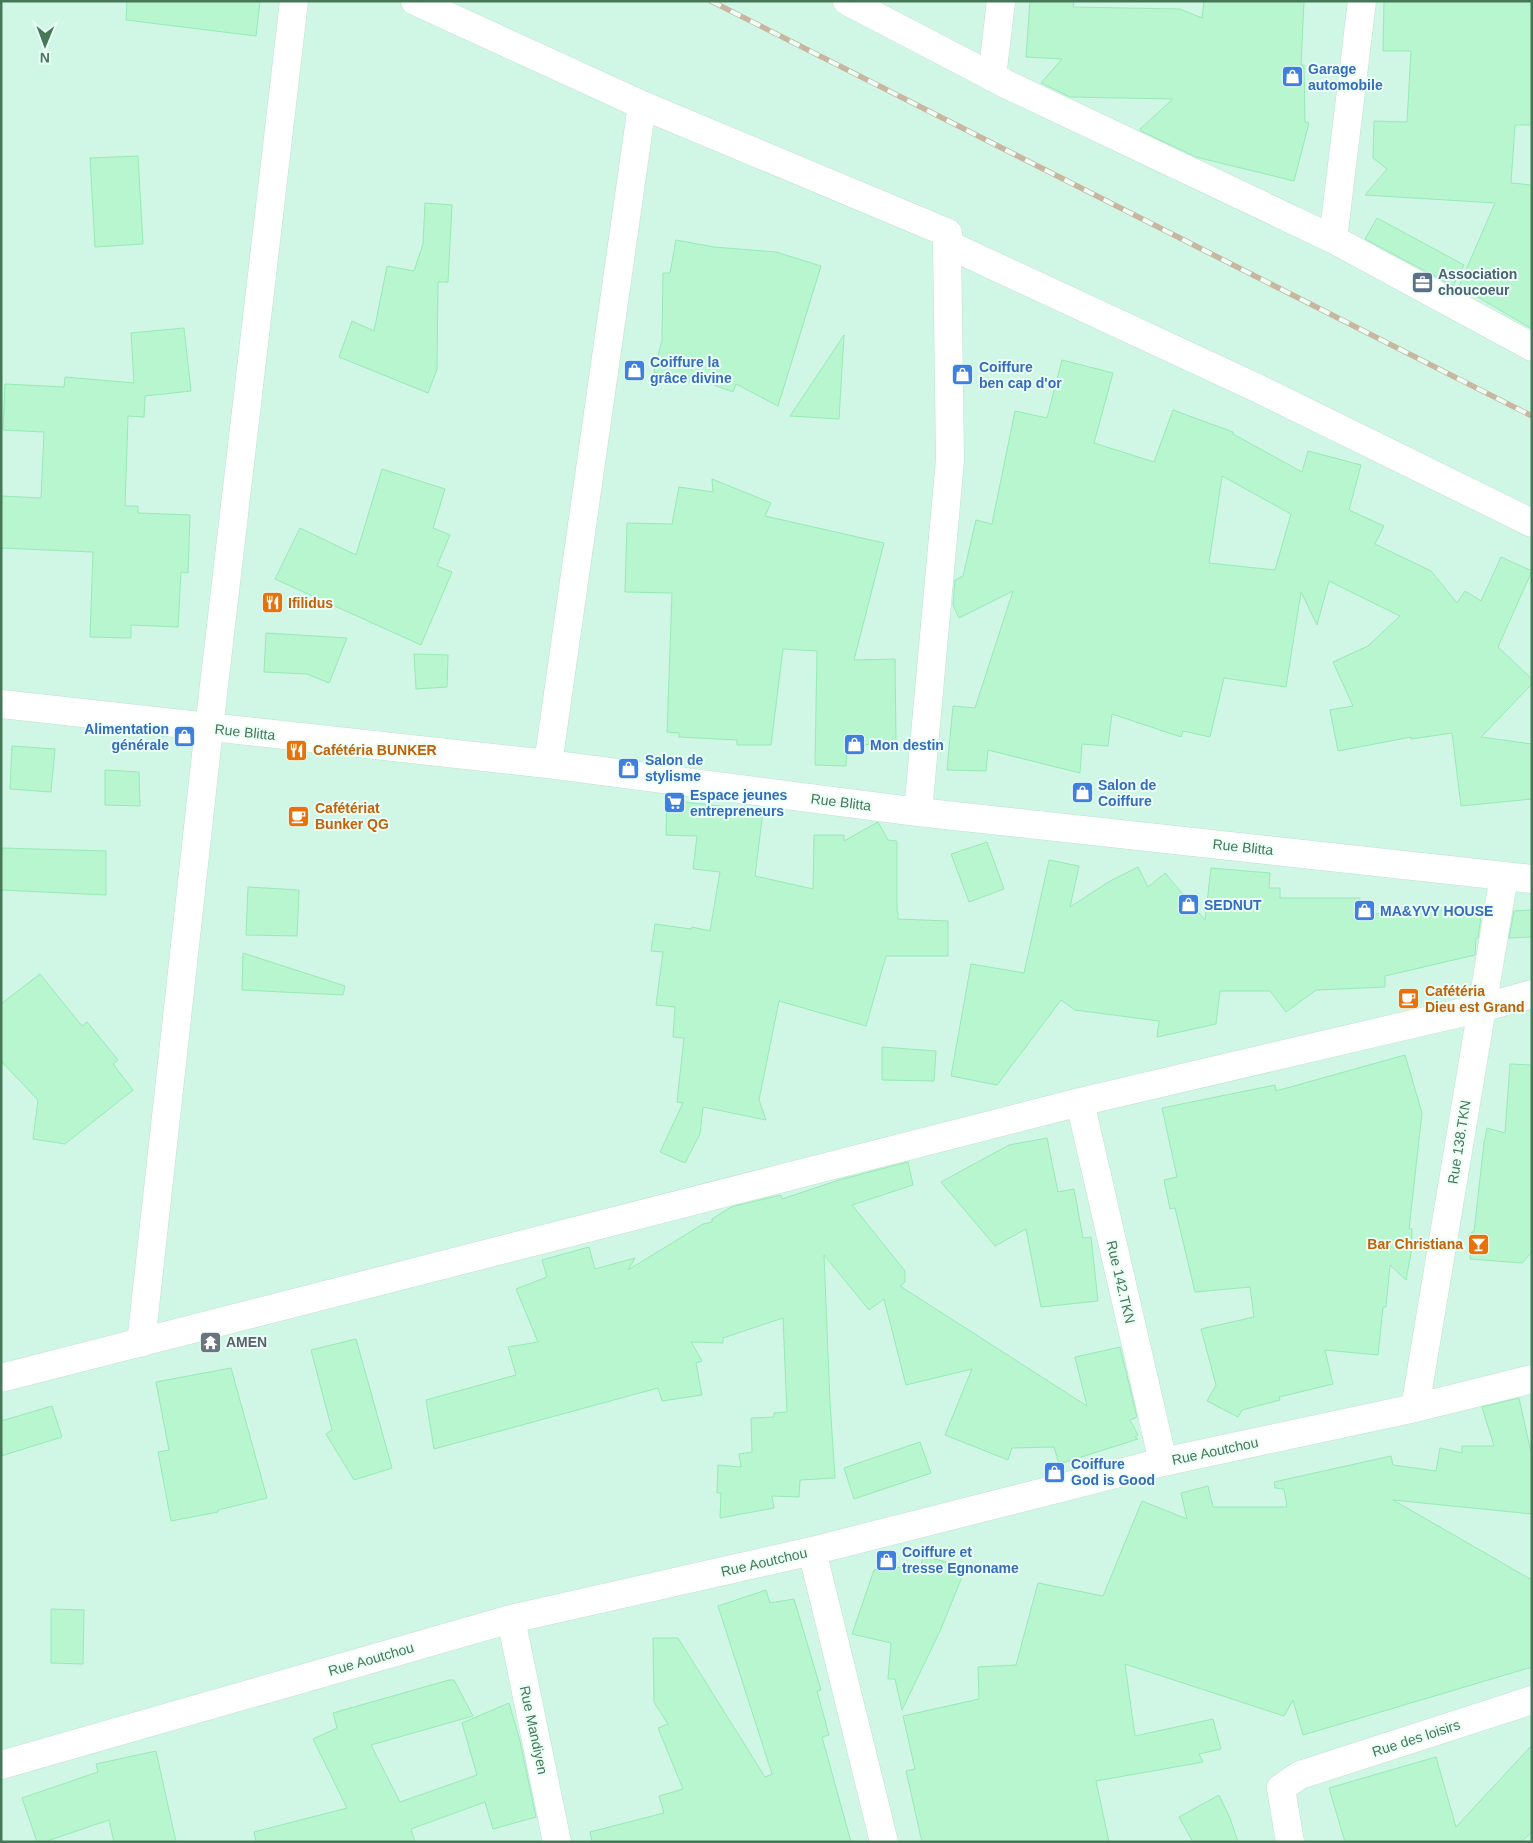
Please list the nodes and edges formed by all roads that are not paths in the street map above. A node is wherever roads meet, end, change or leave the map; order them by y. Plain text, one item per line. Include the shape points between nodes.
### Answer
1 (294, 1) edge
2 (415, 1) edge
3 (847, 1) edge
4 (1001, 1) edge
5 (1362, 1) edge
6 (992, 78) junction
7 (642, 105) junction
8 (1333, 239) junction
9 (947, 244) junction
10 (1532, 347) edge
11 (1532, 523) edge
12 (1, 704) edge
13 (209, 728) junction
14 (548, 764) junction
15 (918, 812) junction
16 (1504, 876) junction
17 (1532, 879) edge
18 (1532, 994) edge
19 (1481, 1008) junction
20 (1080, 1102) junction
21 (141, 1343) junction
22 (1, 1378) edge
23 (1532, 1379) edge
24 (1415, 1408) junction
25 (1163, 1462) junction
26 (812, 1551) junction
27 (511, 1619) junction
28 (1532, 1700) edge
29 (1, 1765) edge
30 (557, 1842) edge
31 (884, 1842) edge
32 (1290, 1842) edge

1 - 13 street
2 - 7 street
3 - 6 street
4 - 6 street
5 - 8 street
6 - 8 street
7 - 9 street via 948,233
7 - 14 street
8 - 10 street
9 - 11 street via 1257,388
9 - 15 street via 950,460
12 - 13 street, Rue Blitta
13 - 14 street, Rue Blitta
13 - 21 street
14 - 15 street, Rue Blitta
15 - 16 street, Rue Blitta
16 - 17 street, Rue Blitta
16 - 19 street, Rue 138.TKN
18 - 19 street
19 - 20 street
19 - 24 street, Rue 138.TKN
20 - 21 street
20 - 25 street, Rue 142.TKN
21 - 22 street
23 - 24 street, Rue Aoutchou
24 - 25 street, Rue Aoutchou
25 - 26 street, Rue Aoutchou
26 - 27 street, Rue Aoutchou
26 - 31 street
27 - 29 street, Rue Aoutchou
27 - 30 street, Rue Mandiyen
28 - 32 street, Rue des loisirs via 1300,1775 1281,1788

